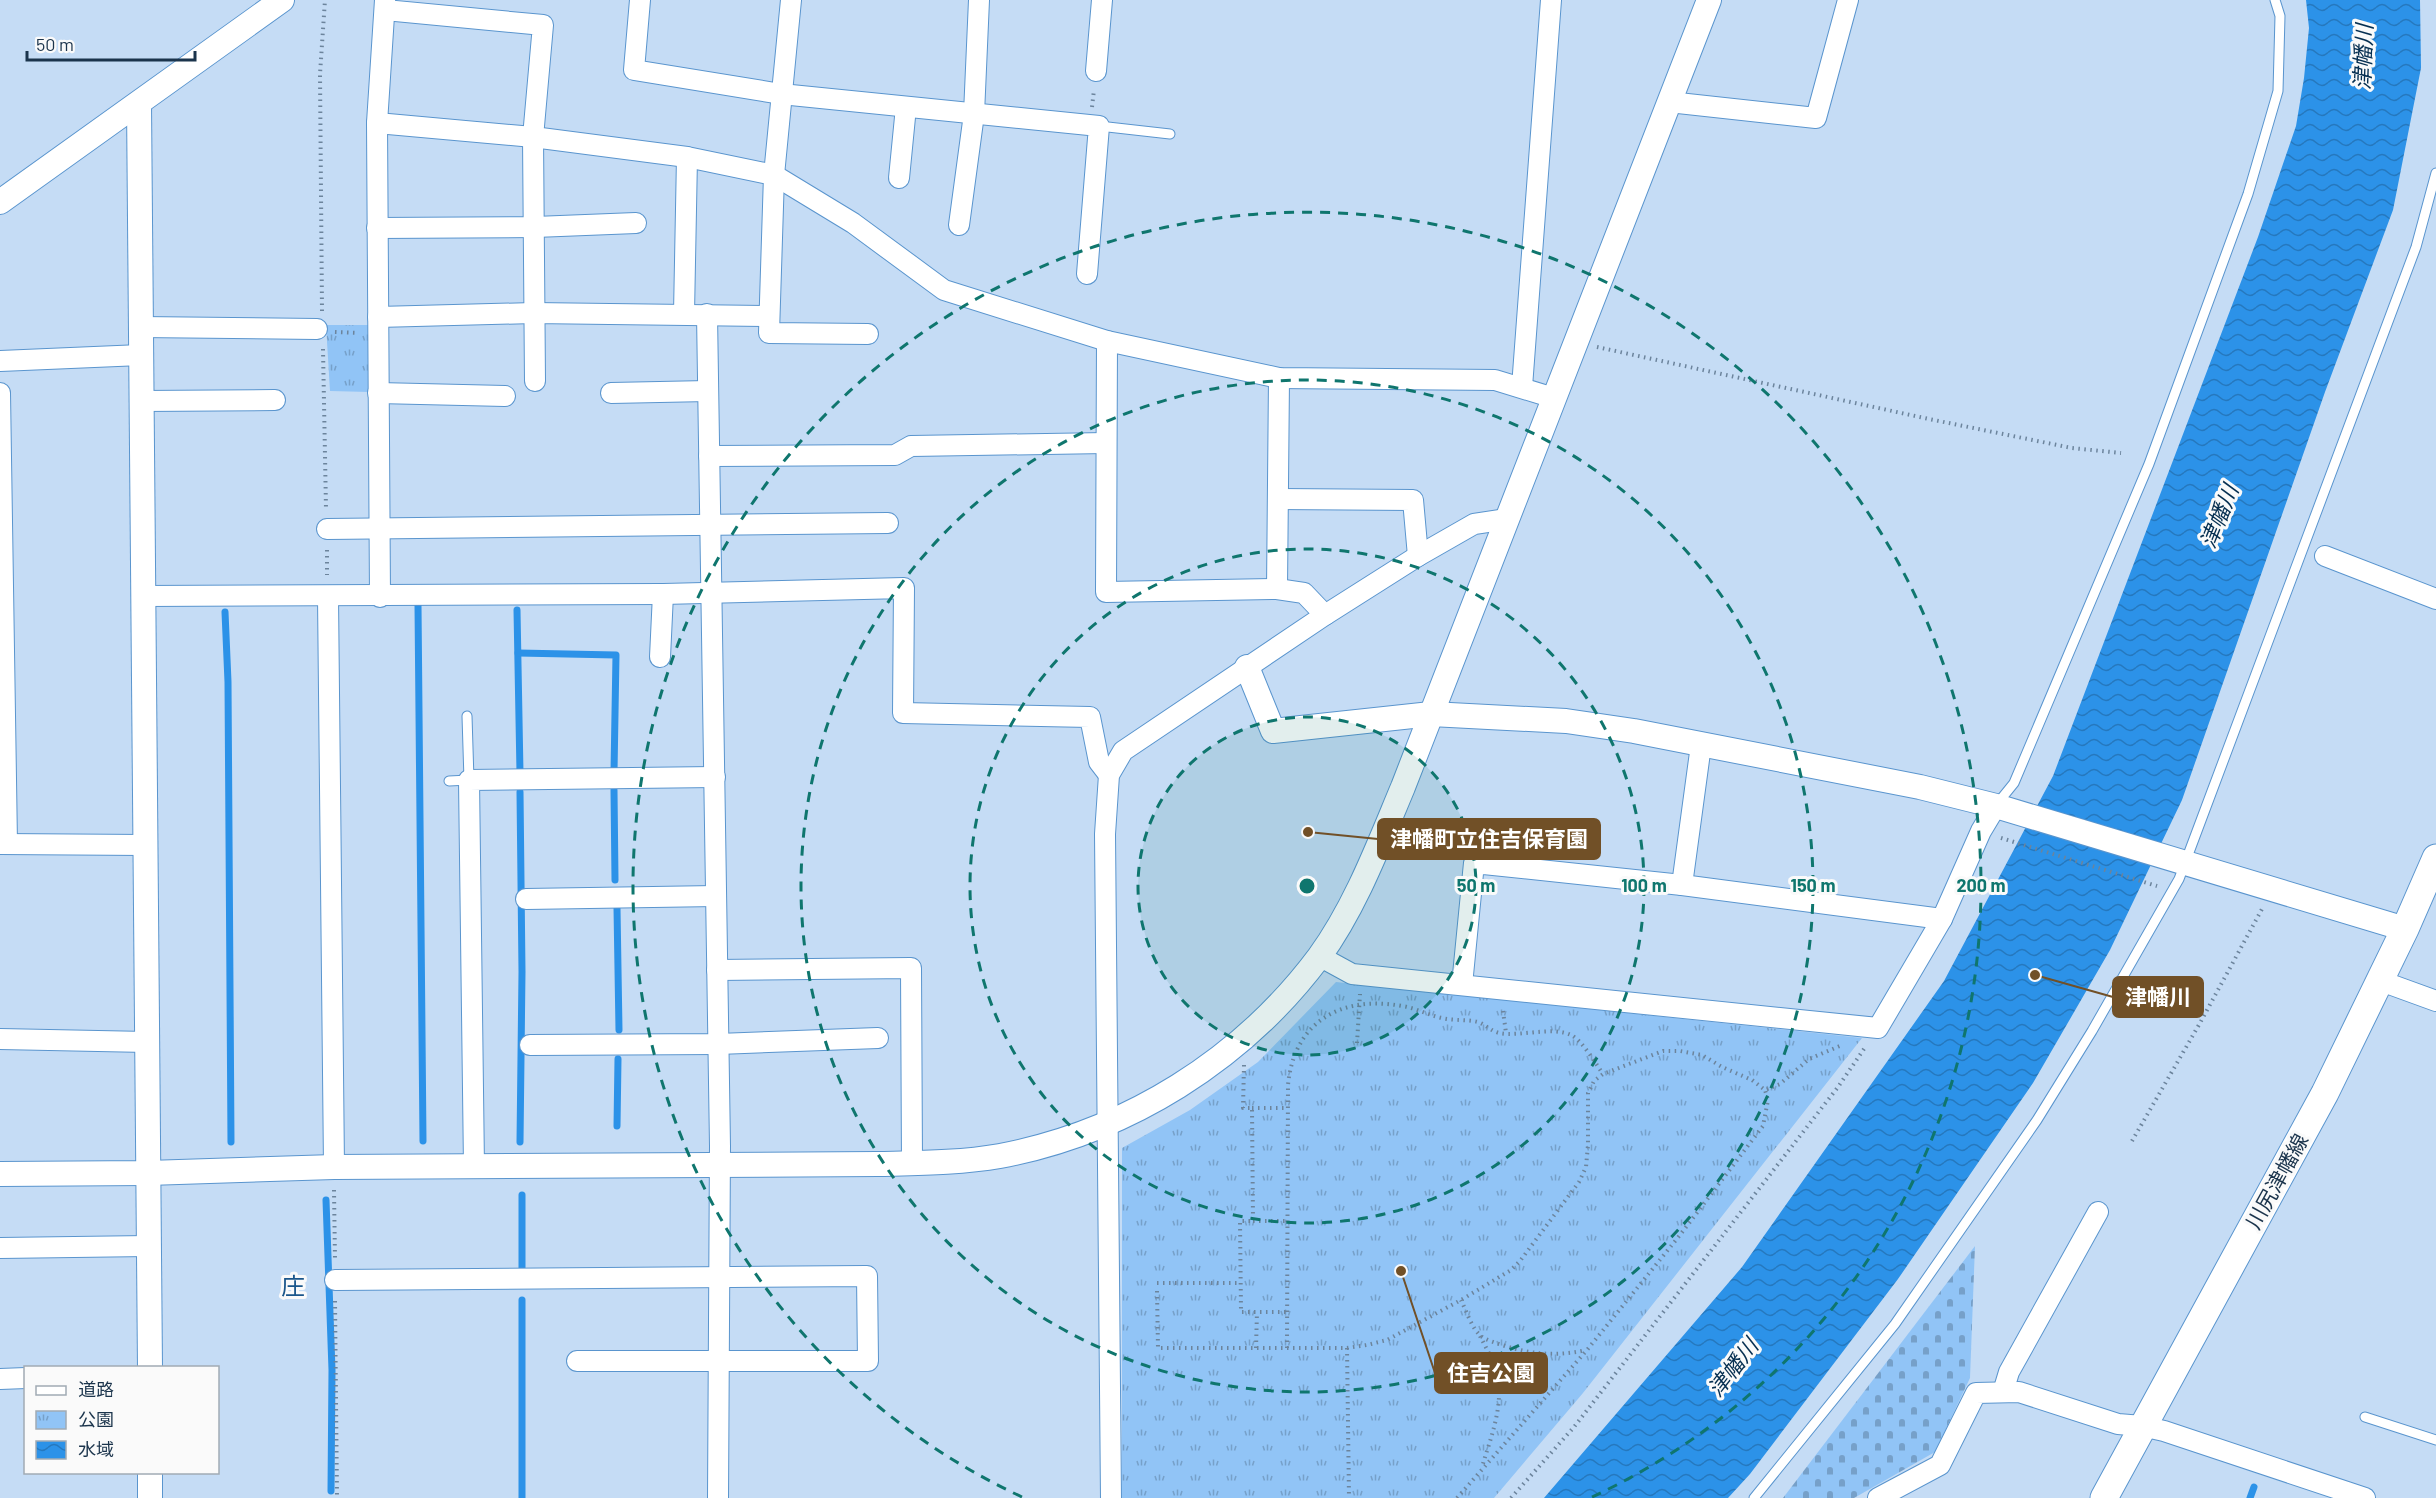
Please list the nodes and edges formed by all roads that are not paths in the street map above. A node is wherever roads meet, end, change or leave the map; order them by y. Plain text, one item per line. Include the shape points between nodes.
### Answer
1 (282, 0) edge
2 (640, 0) edge
3 (791, 0) edge
4 (979, 0) edge
5 (1102, 0) edge
6 (1551, 0) edge
7 (1708, 0) edge
8 (1848, 0) edge
9 (2276, 0) edge
10 (385, 5) edge
11 (1096, 71) road end
12 (781, 94) junction
13 (1669, 102) junction
14 (139, 104) junction
15 (906, 107) junction
16 (974, 114) junction
17 (377, 123) junction
18 (1095, 126) junction
19 (1170, 134) dead end
20 (533, 137) junction
21 (687, 157) junction
22 (2436, 173) edge
23 (774, 175) junction
24 (899, 178) dead end
25 (0, 202) edge
26 (636, 223) dead end
27 (959, 225) dead end
28 (535, 227) junction
29 (377, 228) junction
30 (1087, 274) dead end
31 (533, 313) junction
32 (684, 314) junction
33 (707, 314) junction
34 (769, 316) junction
35 (378, 325) junction
36 (140, 327) junction
37 (319, 329) road end
38 (868, 334) dead end
39 (1107, 341) junction
40 (141, 355) junction
41 (0, 361) edge
42 (1279, 378) junction
43 (535, 381) dead end
44 (1522, 387) junction
45 (708, 391) junction
46 (0, 393) edge
47 (378, 393) junction
48 (611, 393) dead end
49 (505, 396) dead end
50 (1554, 399) junction
51 (275, 400) dead end
52 (141, 401) junction
53 (1106, 443) junction
54 (709, 456) junction
55 (1278, 500) junction
56 (1507, 519) junction
57 (888, 523) dead end
58 (709, 524) junction
59 (379, 528) junction
60 (327, 529) road end
61 (1418, 556) junction
62 (2325, 556) dead end
63 (1277, 589) junction
64 (710, 593) junction
65 (663, 594) junction
66 (143, 596) junction
67 (328, 597) junction
68 (380, 597) junction
69 (2436, 599) edge
70 (1325, 615) junction
71 (660, 657) dead end
72 (1248, 667) junction
73 (1431, 714) junction
74 (467, 716) dead end
75 (1701, 745) junction
76 (1109, 775) junction
77 (715, 777) junction
78 (470, 780) junction
79 (449, 781) dead end
80 (2003, 808) junction
81 (3, 844) edge
82 (145, 844) junction
83 (2436, 858) edge
84 (2181, 862) junction
85 (1682, 885) junction
86 (716, 896) junction
87 (526, 899) dead end
88 (1942, 919) junction
89 (2405, 929) junction
90 (1319, 956) junction
91 (717, 970) junction
92 (2380, 981) junction
93 (1462, 985) junction
94 (2436, 1001) edge
95 (878, 1038) dead end
96 (0, 1039) edge
97 (147, 1042) junction
98 (718, 1044) junction
99 (530, 1045) dead end
100 (1108, 1123) junction
101 (912, 1163) junction
102 (719, 1166) junction
103 (334, 1167) junction
104 (474, 1167) junction
105 (148, 1173) junction
106 (0, 1174) edge
107 (2098, 1212) dead end
108 (148, 1246) junction
109 (0, 1248) edge
110 (719, 1276) junction
111 (335, 1280) road end
112 (719, 1361) junction
113 (577, 1362) dead end
114 (150, 1366) edge
115 (24, 1378) edge
116 (0, 1379) edge
117 (2003, 1392) junction
118 (2365, 1417) dead end
119 (2142, 1426) junction
120 (2436, 1440) edge
121 (150, 1474) edge
122 (2332, 1493) edge
123 (150, 1498) edge
124 (718, 1498) edge
125 (1111, 1498) edge
126 (1754, 1498) edge
127 (1878, 1498) edge
128 (2104, 1498) edge
129 (2365, 1498) edge

1 - 14 street
2 - 12 street via 634,70
3 - 12 street
4 - 16 street
5 - 11 street
6 - 44 street
7 - 13 street
8 - 13 street via 1816,118
9 - 80 lane via 2280,16 2278,91 2248,194 2149,464
10 - 17 street
10 - 20 street via 543,25
12 - 15 street
12 - 23 street
13 - 50 street
14 - 25 street
14 - 36 street
15 - 16 street
15 - 24 street
16 - 18 street
16 - 27 street
17 - 20 street
17 - 29 street
18 - 19 lane
18 - 30 street
20 - 21 street
20 - 28 street
21 - 23 street
21 - 32 street
22 - 84 lane via 2416,247 2195,839
23 - 34 street
23 - 39 street via 853,223 944,290
26 - 28 street
28 - 29 street
28 - 31 street
29 - 35 street
31 - 32 street
31 - 35 street
31 - 43 street
32 - 33 street
33 - 34 street
33 - 45 street
34 - 38 street via 769,333 842,342
35 - 47 street
36 - 37 street
36 - 40 street
39 - 42 street
39 - 53 street
40 - 41 street
40 - 52 street
42 - 44 street via 1495,380
42 - 55 street
44 - 50 street
45 - 48 street
45 - 54 street
46 - 81 street
47 - 49 street
47 - 59 street
50 - 56 street
51 - 52 street
52 - 66 street
53 - 54 street via 911,446 896,455
53 - 63 street via 1106,592
54 - 58 street
55 - 61 street via 1413,500
55 - 63 street
56 - 61 street via 1474,524
56 - 73 street
57 - 58 street
58 - 59 street
58 - 64 street
59 - 60 street
59 - 68 street
61 - 70 street
62 - 69 street
63 - 70 street via 1304,593
64 - 65 street
64 - 76 street via 904,588 903,713 1090,717 1099,762
64 - 77 street
65 - 68 street
65 - 71 street
66 - 67 street
66 - 82 street
67 - 68 street
67 - 103 street
70 - 72 street
72 - 73 street via 1273,731
72 - 76 street via 1123,751
73 - 75 street via 1566,721
73 - 90 street via 1373,859
74 - 78 lane
75 - 80 street via 1920,787
75 - 85 street
76 - 100 street via 1105,834
77 - 78 street
77 - 86 street
78 - 79 lane
78 - 104 street
80 - 84 street
80 - 88 street via 1981,831
81 - 82 street
82 - 97 street
83 - 89 main road, 川尻津幡線
84 - 89 street
84 - 126 lane via 2176,884 2037,1120 1895,1324
85 - 88 street
85 - 93 street via 1474,863
86 - 87 street
86 - 91 street
88 - 93 street via 1878,1028
89 - 92 main road, 川尻津幡線
90 - 93 street via 1352,974
90 - 100 street via 1278,1005 1231,1049 1159,1099
91 - 98 street
91 - 101 street via 911,968
92 - 94 street
92 - 119 main road, 川尻津幡線 via 2325,1093
95 - 98 street
96 - 97 street
97 - 105 street
98 - 99 street
98 - 102 street
100 - 101 street via 998,1156
100 - 125 street
101 - 102 street
102 - 104 street
102 - 110 street
103 - 104 street
103 - 105 street
105 - 106 street
105 - 108 street
107 - 117 street via 2009,1372
108 - 109 street
108 - 114 street
110 - 111 street
110 - 112 street
110 - 112 street via 867,1276 868,1361
112 - 113 street
112 - 124 street
115 - 116 street
117 - 119 street via 2019,1392 2118,1424
117 - 127 street via 1976,1393 1940,1465
118 - 120 lane
119 - 122 street
119 - 128 main road, 川尻津幡線
121 - 123 street
122 - 129 street

